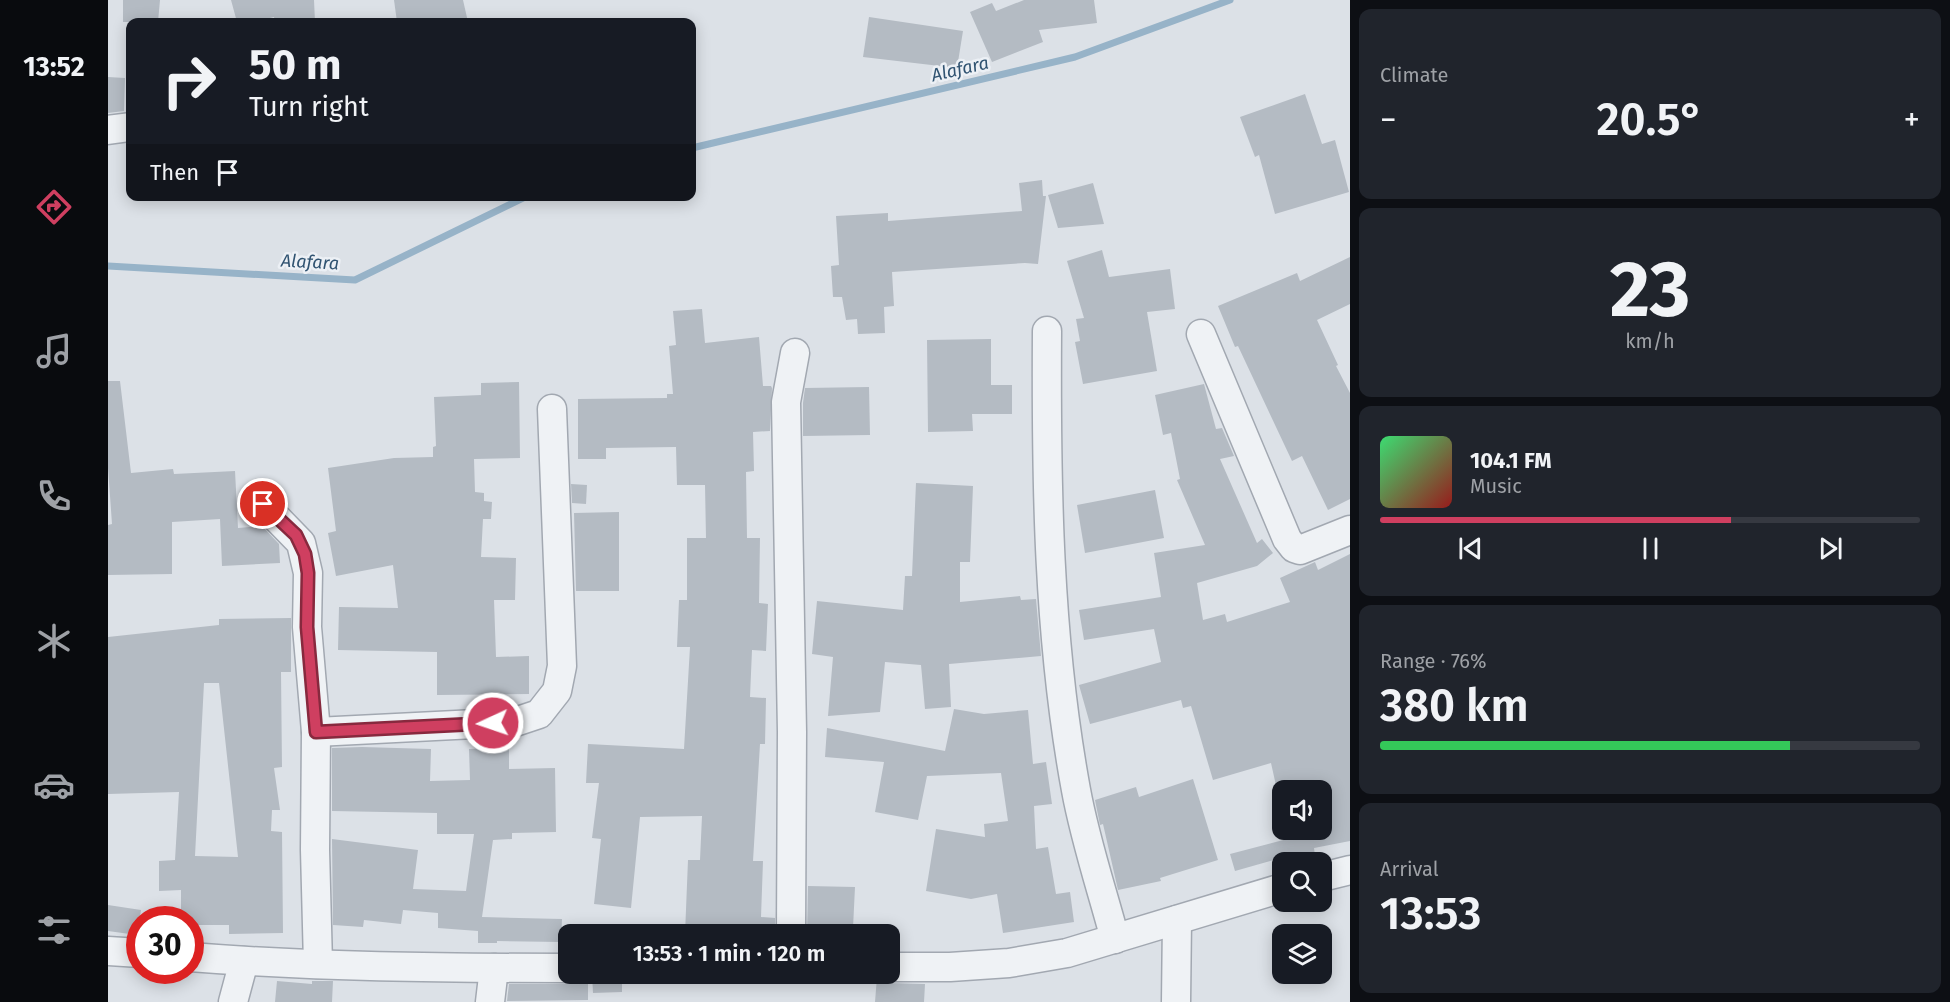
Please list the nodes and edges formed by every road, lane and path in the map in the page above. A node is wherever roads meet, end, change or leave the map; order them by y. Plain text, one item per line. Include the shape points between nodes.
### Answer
1 (126, 128) edge
2 (108, 130) edge
3 (1047, 331) dead end
4 (1201, 334) dead end
5 (795, 353) dead end
6 (552, 409) dead end
7 (263, 504) dead end
8 (1350, 530) edge
9 (316, 732) junction
10 (1350, 870) edge
11 (1332, 874) edge
12 (1272, 891) edge
13 (1177, 920) junction
14 (791, 924) edge
15 (1115, 939) junction
16 (108, 951) edge
17 (126, 952) edge
18 (204, 958) edge
19 (244, 961) junction
20 (318, 964) junction
21 (900, 967) edge
22 (494, 968) junction
23 (558, 968) edge
24 (233, 1002) edge
25 (490, 1002) edge
26 (1176, 1002) edge

1 - 2 street
3 - 15 street via 1046,453 1055,643 1076,791
4 - 8 street via 1293,548 1300,550
5 - 14 street via 786,402
6 - 9 street via 562,666 556,692 539,714 515,722
7 - 9 street via 296,535 305,554
9 - 20 street
10 - 11 street
12 - 13 street
13 - 15 street
13 - 26 street
15 - 21 street via 1067,953 1009,963
16 - 17 street
18 - 19 street
19 - 20 street
19 - 24 street
20 - 22 street
22 - 23 street
22 - 25 street

